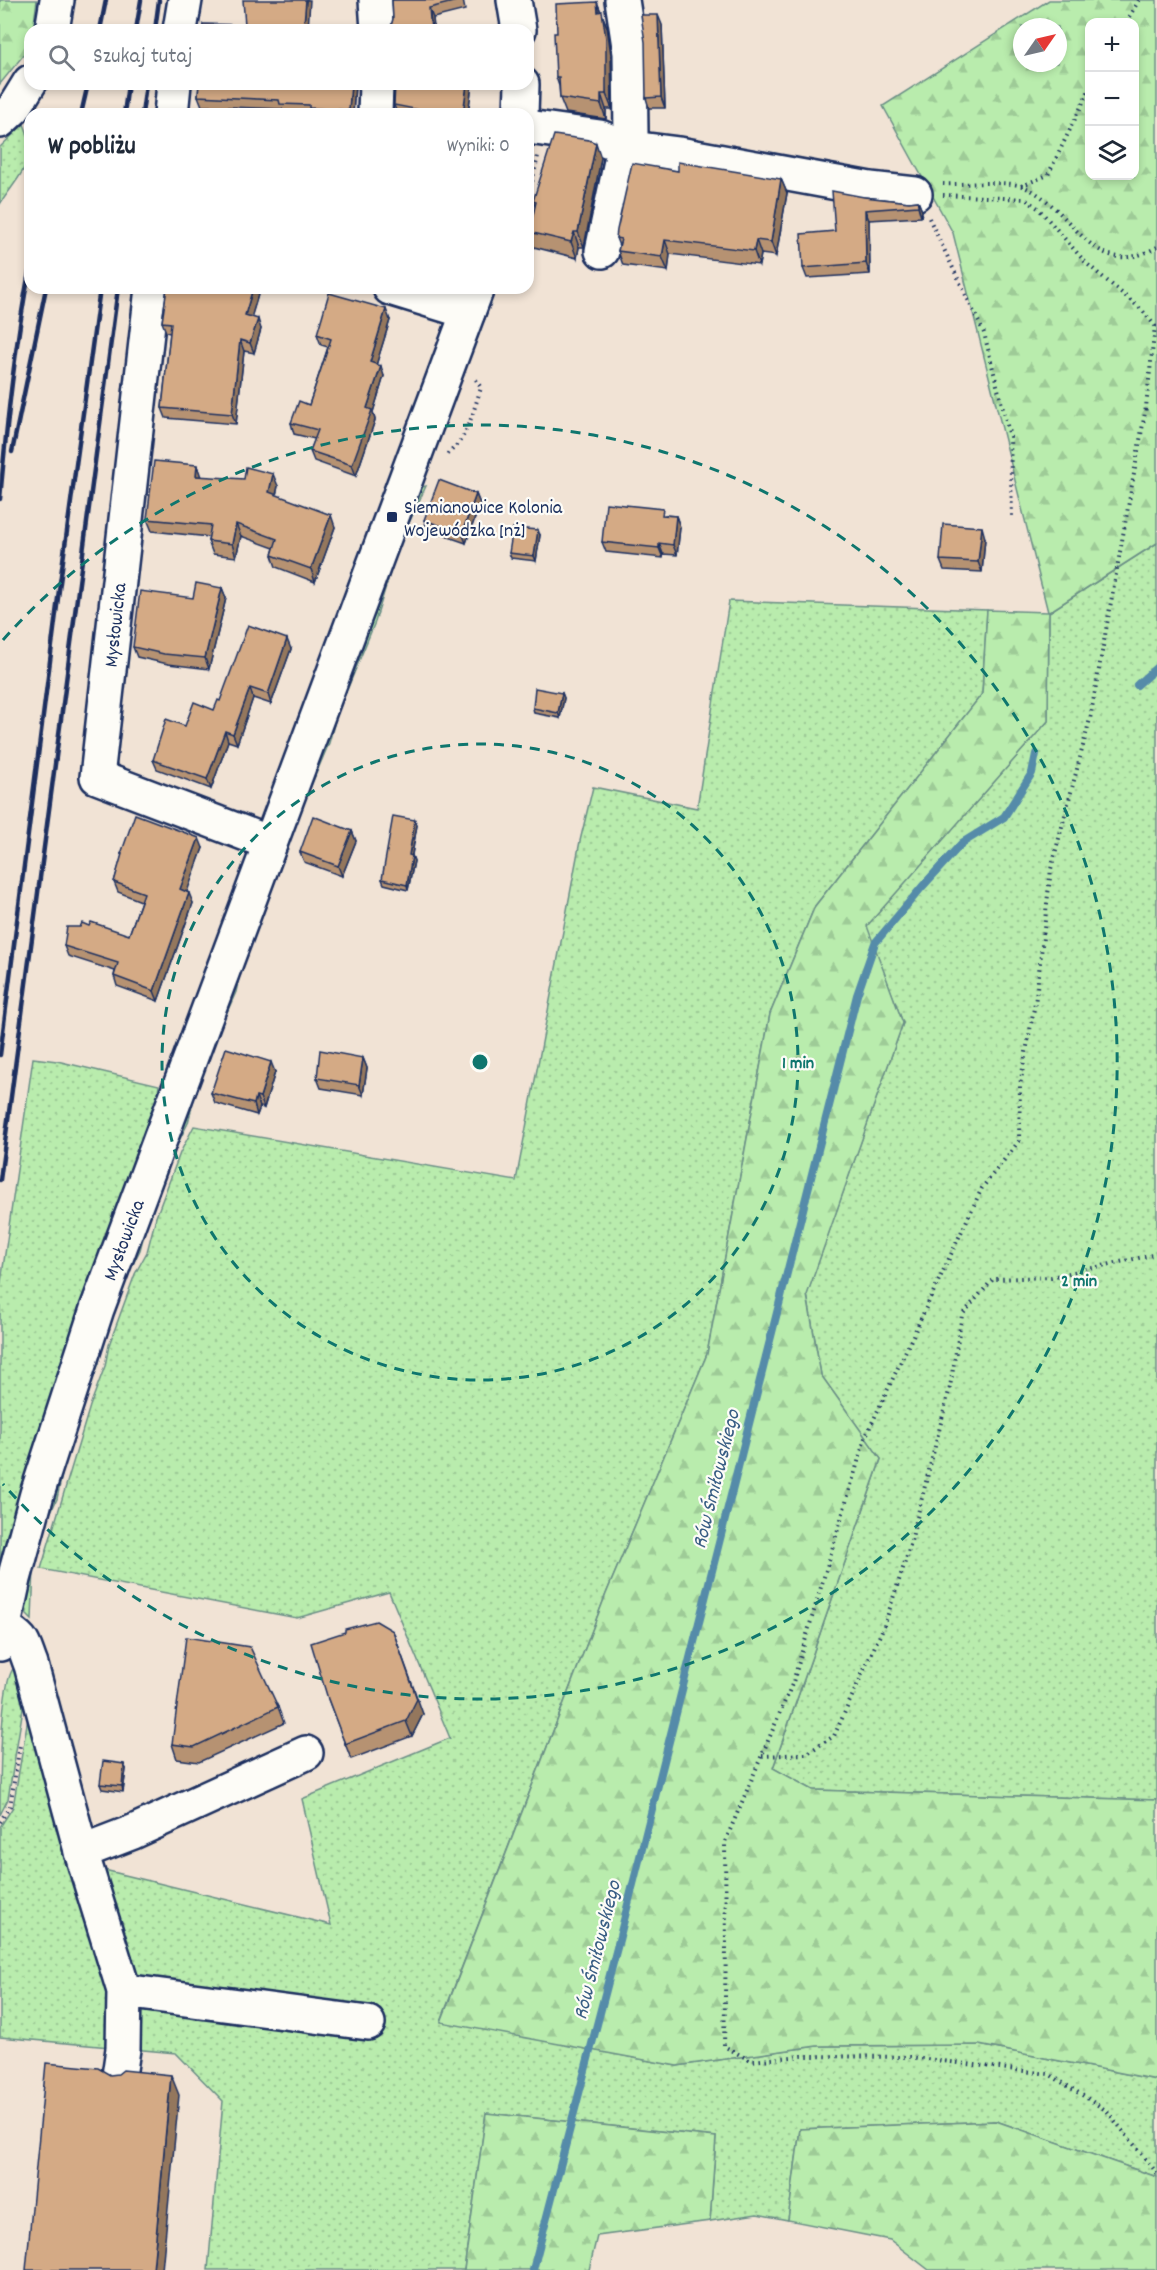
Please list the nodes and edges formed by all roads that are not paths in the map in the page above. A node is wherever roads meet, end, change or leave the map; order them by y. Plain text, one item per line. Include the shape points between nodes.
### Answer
1 (57, 0) edge
2 (185, 0) edge
3 (376, 0) edge
4 (514, 0) edge
5 (622, 0) edge
6 (53, 24) edge
7 (181, 24) edge
8 (378, 24) edge
9 (518, 24) edge
10 (25, 90) edge
11 (173, 90) edge
12 (376, 90) edge
13 (523, 90) edge
14 (172, 108) edge
15 (375, 108) edge
16 (527, 108) edge
17 (0, 121) edge
18 (534, 124) edge
19 (627, 141) junction
20 (915, 194) road end
21 (602, 251) dead end
22 (151, 294) edge
23 (432, 294) edge
24 (473, 300) edge
25 (270, 843) junction
26 (2, 1636) edge
27 (306, 1753) dead end
28 (81, 1852) junction
29 (124, 1991) junction
30 (368, 2023) dead end
31 (119, 2076) edge

1 - 6 street
2 - 7 street
3 - 8 street
4 - 9 street
5 - 19 street via 630,53
10 - 17 street
11 - 14 street
12 - 15 street
13 - 16 street
18 - 19 street
19 - 20 street via 679,154
19 - 21 street
22 - 25 street, Mysłowicka via 97,777
23 - 24 street, Mysłowicka
24 - 25 street, Mysłowicka
25 - 26 street, Mysłowicka via 73,1379 37,1494
26 - 28 street via 17,1635 31,1665
27 - 28 street via 134,1832
28 - 29 street
29 - 30 street
29 - 31 street

